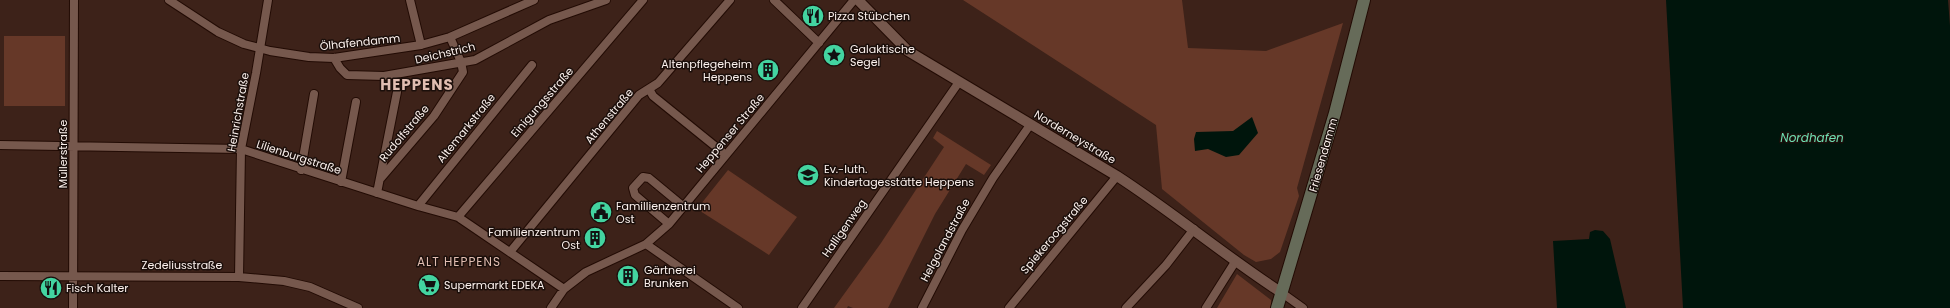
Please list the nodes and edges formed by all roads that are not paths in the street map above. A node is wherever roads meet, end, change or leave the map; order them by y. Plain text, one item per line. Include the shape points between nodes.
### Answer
1 (74, 0) edge
2 (169, 0) edge
3 (268, 0) edge
4 (410, 0) edge
5 (534, 0) edge
6 (606, 0) edge
7 (643, 0) edge
8 (730, 0) edge
9 (774, 0) edge
10 (854, 0) edge
11 (858, 0) edge
12 (1364, 0) edge
13 (450, 38) junction
14 (820, 43) junction
15 (421, 45) junction
16 (260, 49) junction
17 (334, 58) junction
18 (461, 62) junction
19 (532, 64) dead end
20 (959, 82) junction
21 (649, 89) junction
22 (396, 92) dead end
23 (314, 94) dead end
24 (356, 102) dead end
25 (1030, 125) junction
26 (0, 145) edge
27 (74, 147) junction
28 (241, 149) junction
29 (726, 155) junction
30 (301, 170) junction
31 (1117, 176) junction
32 (380, 178) junction
33 (341, 182) junction
34 (377, 193) junction
35 (418, 206) junction
36 (684, 207) junction
37 (458, 217) junction
38 (669, 224) junction
39 (1194, 229) junction
40 (646, 244) junction
41 (510, 252) junction
42 (1236, 262) junction
43 (0, 276) edge
44 (73, 276) junction
45 (239, 277) junction
46 (564, 289) junction
47 (1282, 293) junction
48 (73, 308) edge
49 (358, 308) edge
50 (551, 308) edge
51 (738, 308) edge
52 (802, 308) edge
53 (922, 308) edge
54 (1008, 308) edge
55 (1126, 308) edge
56 (1206, 308) edge
57 (1277, 308) edge
58 (1303, 308) edge

1 - 27 street, Müllerstraße
2 - 16 street, Ölhafendamm via 218,32
3 - 16 street, Heinrichstraße
4 - 15 street
5 - 13 street, Ölhafendamm
6 - 18 street, Deichstrich via 549,20 475,60
7 - 37 street, Einigungsstraße
8 - 21 street, Athenstraße via 658,83
9 - 14 street
10 - 14 street, Heppenser Straße
11 - 20 street, Norderneystraße via 908,51
12 - 47 main road, Friesendamm via 1335,113
13 - 15 street, Ölhafendamm
13 - 18 street
14 - 29 street, Heppenser Straße
15 - 17 street, Ölhafendamm
16 - 17 street, Ölhafendamm via 309,57
16 - 28 street, Heinrichstraße
17 - 18 street, Deichstrich via 347,75 384,76
18 - 32 street, Rudolfstraße via 463,72 434,116
19 - 35 street, Altemarkstraße
20 - 25 street, Norderneystraße
20 - 52 street, Halligenweg
21 - 29 street via 653,96
21 - 41 street, Athenstraße via 639,96
22 - 32 street
23 - 30 street
24 - 33 street
25 - 31 street, Norderneystraße
25 - 53 street, Helgolandstraße via 993,178 962,230
26 - 27 street, Lilienburgstraße
27 - 28 street, Lilienburgstraße
27 - 44 street, Müllerstraße
28 - 30 street, Lilienburgstraße
28 - 45 street, Heinrichstraße
29 - 36 street, Heppenser Straße
30 - 33 street, Lilienburgstraße
31 - 39 street, Norderneystraße
31 - 54 street, Spiekeroogstraße
32 - 34 street
33 - 34 street, Lilienburgstraße
34 - 35 street, Lilienburgstraße
35 - 37 street, Lilienburgstraße
36 - 38 street, Heppenser Straße
36 - 38 street via 649,178 642,177 633,188 635,196
37 - 41 street, Lilienburgstraße
38 - 40 street, Heppenser Straße
39 - 42 street, Norderneystraße
39 - 55 street via 1166,265
40 - 46 street, Heppenser Straße via 586,272
40 - 51 street
41 - 46 street, Lilienburgstraße
42 - 47 street, Norderneystraße
42 - 56 street
43 - 44 street, Zedeliusstraße
44 - 45 street, Zedeliusstraße
44 - 48 street, Müllerstraße
45 - 49 street, Zedeliusstraße via 284,281 310,287
46 - 50 street, Heppenser Straße
47 - 57 main road, Friesendamm
47 - 58 street

